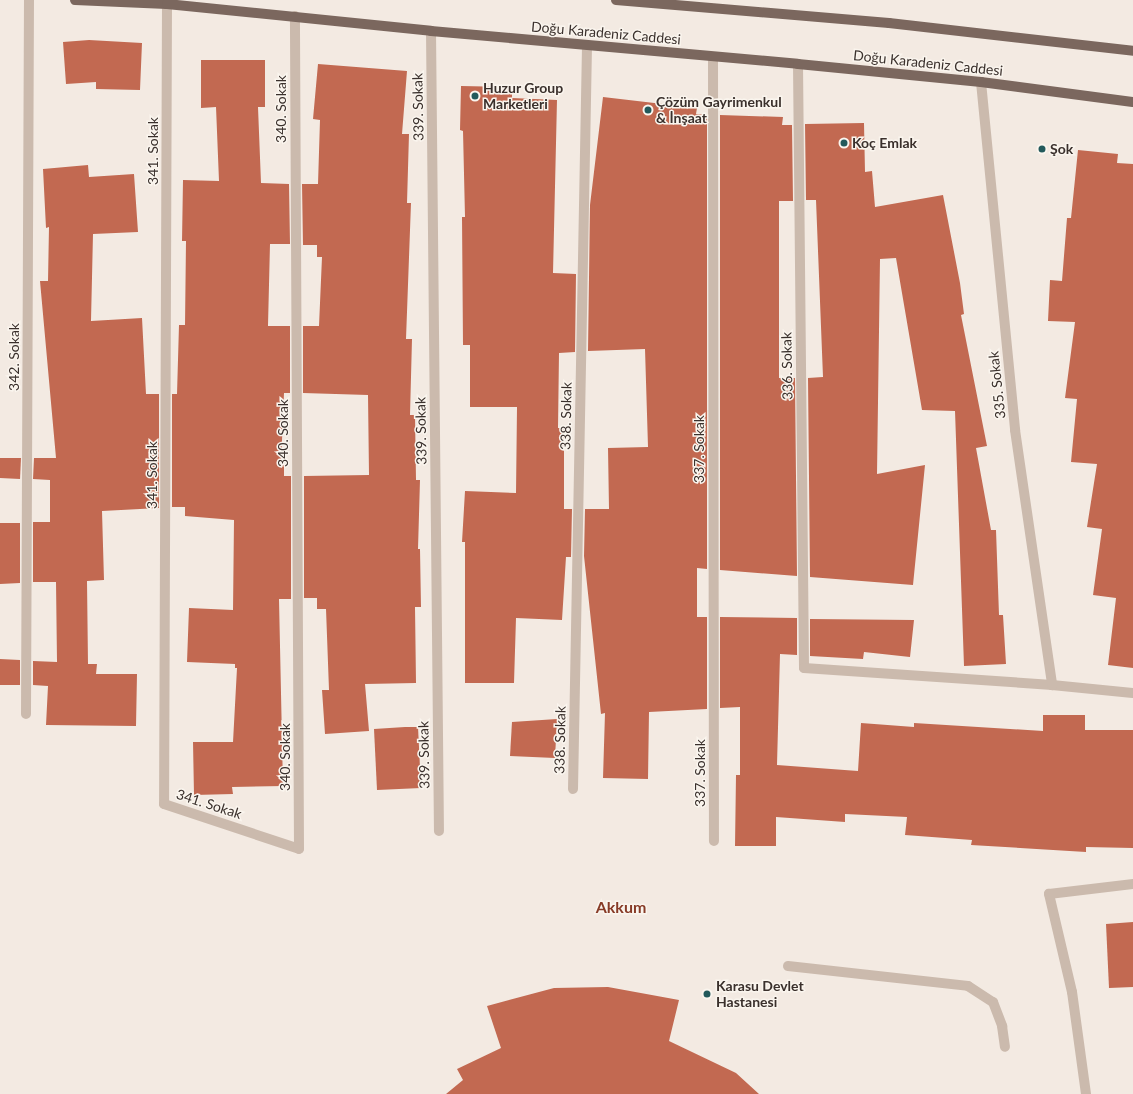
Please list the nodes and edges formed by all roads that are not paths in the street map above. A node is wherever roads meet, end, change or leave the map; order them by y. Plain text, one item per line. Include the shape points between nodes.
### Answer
1 (29, 0) edge
2 (75, 0) edge
3 (616, 0) edge
4 (167, 4) junction
5 (295, 16) junction
6 (431, 31) junction
7 (587, 45) junction
8 (1133, 51) edge
9 (713, 57) junction
10 (798, 64) junction
11 (981, 82) junction
12 (1133, 102) edge
13 (1052, 685) junction
14 (1133, 693) edge
15 (26, 714) dead end
16 (573, 789) dead end
17 (439, 831) dead end
18 (714, 842) dead end
19 (299, 849) joint
20 (1133, 884) edge
21 (788, 966) dead end
22 (1005, 1047) dead end
23 (1086, 1094) edge

1 - 15 street, 342. Sokak
2 - 4 main road, Doğu Karadeniz Caddesi
3 - 8 main road via 889,23
4 - 5 main road, Doğu Karadeniz Caddesi
4 - 19 street, 341. Sokak via 164,804
5 - 6 main road, Doğu Karadeniz Caddesi
5 - 19 street, 340. Sokak
6 - 7 main road, Doğu Karadeniz Caddesi
6 - 17 street, 339. Sokak
7 - 9 main road, Doğu Karadeniz Caddesi
7 - 16 street, 338. Sokak
9 - 10 main road, Doğu Karadeniz Caddesi
9 - 18 street, 337. Sokak
10 - 11 main road, Doğu Karadeniz Caddesi
10 - 13 street, 336. Sokak via 804,668
11 - 12 main road, Doğu Karadeniz Caddesi
11 - 13 street, 335. Sokak via 1015,430
13 - 14 street
20 - 23 street via 1049,894 1072,992
21 - 22 street via 968,986 993,1002 1002,1026

